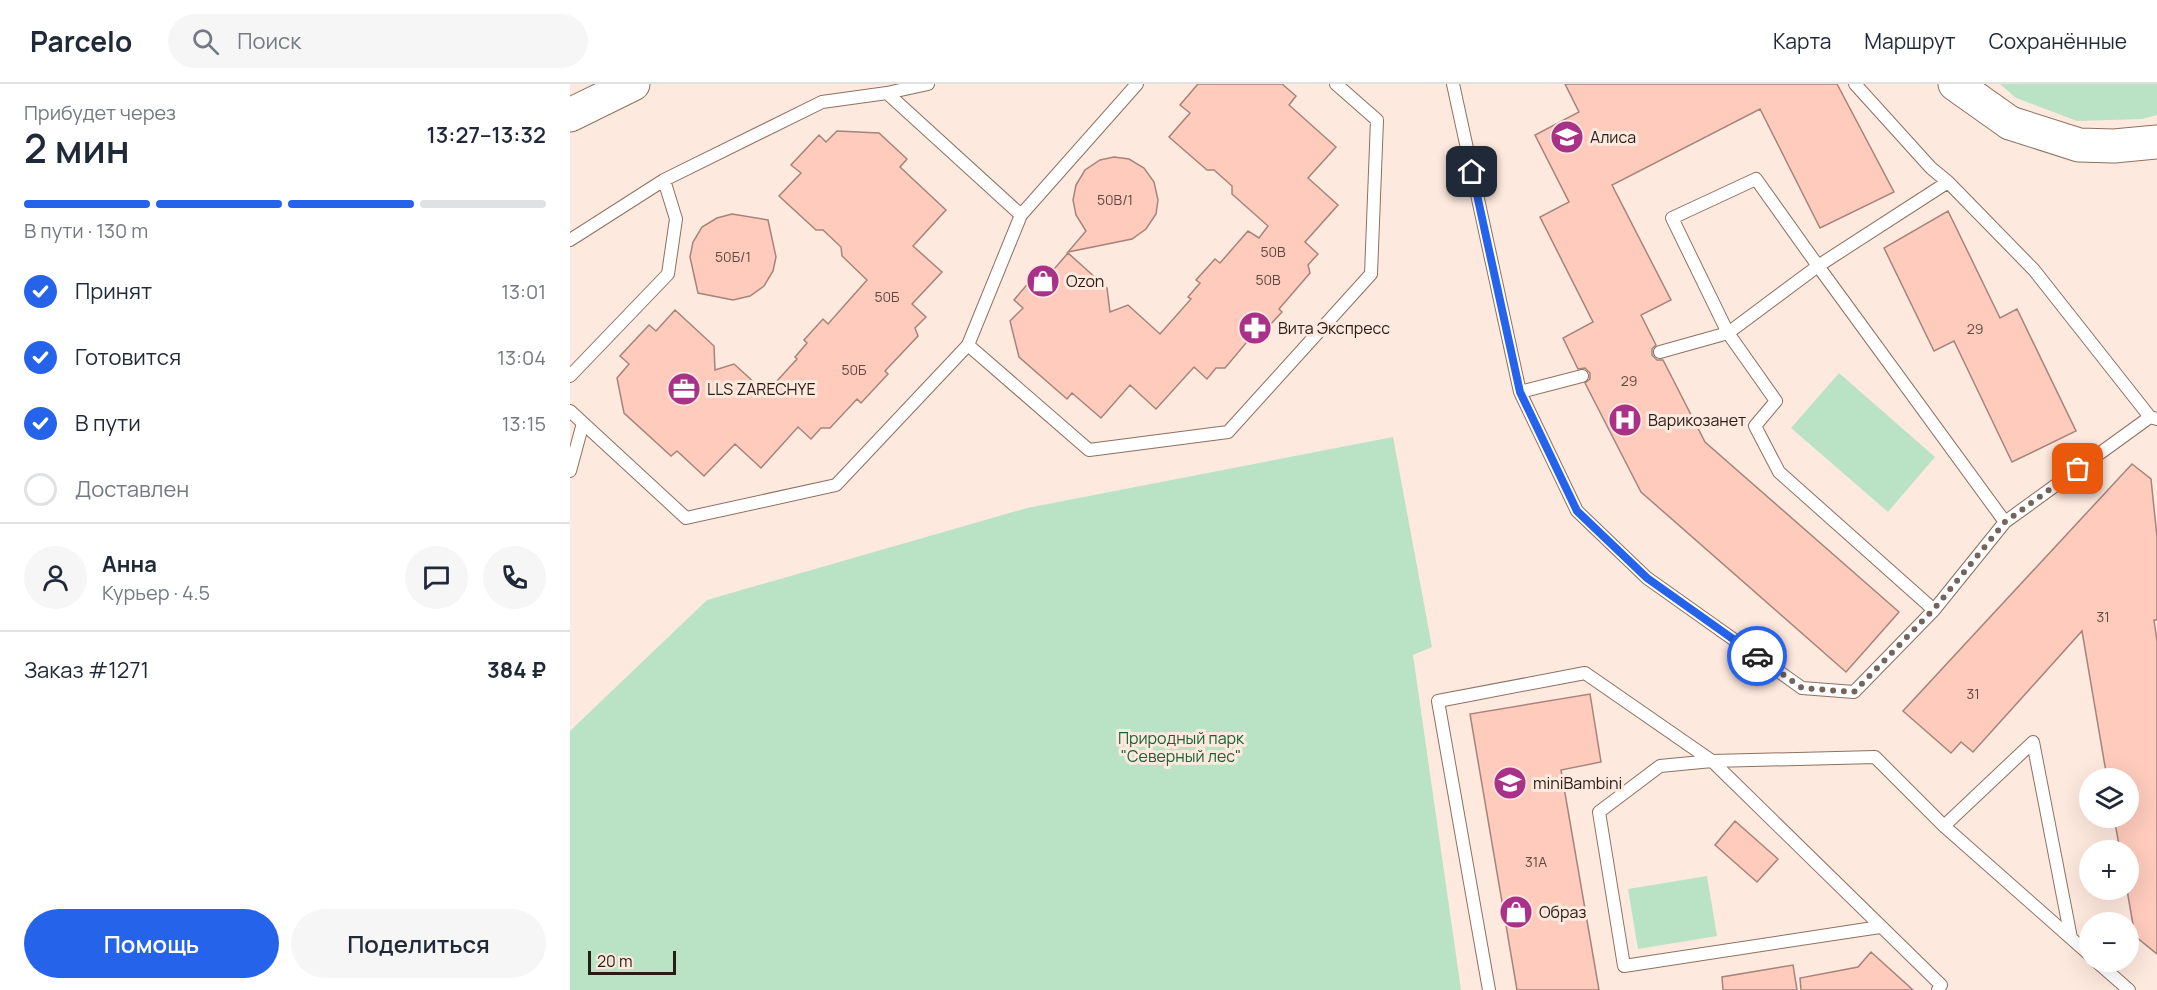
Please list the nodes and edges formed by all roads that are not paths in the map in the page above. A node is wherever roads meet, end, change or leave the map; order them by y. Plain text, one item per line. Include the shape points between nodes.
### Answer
1 (633, 84) edge
2 (928, 84) edge
3 (1137, 84) edge
4 (1336, 84) edge
5 (1453, 84) edge
6 (1855, 84) edge
7 (1955, 84) edge
8 (887, 93) junction
9 (570, 115) edge
10 (2157, 142) edge
11 (664, 180) junction
12 (1948, 182) junction
13 (1021, 215) junction
14 (570, 240) edge
15 (1818, 266) junction
16 (1728, 333) junction
17 (968, 345) junction
18 (1660, 352) dead end
19 (570, 376) edge
20 (1582, 376) dead end
21 (1520, 392) junction
22 (570, 411) edge
23 (2153, 418) edge
24 (583, 423) junction
25 (570, 471) edge
26 (2005, 522) junction
27 (1934, 609) junction
28 (1712, 761) junction
29 (1944, 826) junction
30 (1880, 927) junction
31 (2071, 938) junction
32 (2079, 945) edge
33 (2108, 972) edge
34 (1489, 990) edge
35 (1938, 990) edge
36 (2129, 990) edge

1 - 9 main road
2 - 8 lane
3 - 13 lane
4 - 17 lane via 1377,120 1371,274 1228,432 1089,450
5 - 21 lane
6 - 12 lane
7 - 10 main road via 2010,123 2079,145
8 - 11 lane via 822,102
8 - 13 lane
11 - 14 lane
11 - 19 lane via 676,219 668,274
12 - 15 lane
12 - 23 lane via 2034,270
13 - 17 lane
15 - 16 lane
15 - 16 lane via 1756,179 1672,218
15 - 26 lane
16 - 18 lane
16 - 27 lane via 1776,401 1755,426 1779,472
17 - 24 lane via 836,485 686,518
20 - 21 lane
21 - 27 lane via 1577,511 1647,578 1802,688 1854,692
22 - 24 lane
23 - 26 lane
24 - 25 lane
26 - 27 lane
28 - 29 lane via 1875,757
28 - 30 lane
28 - 30 lane via 1660,766 1599,812 1624,966
28 - 34 lane via 1585,673 1438,701
29 - 31 lane
29 - 31 lane via 2033,742
30 - 35 lane via 1941,985
31 - 32 lane
33 - 36 lane

